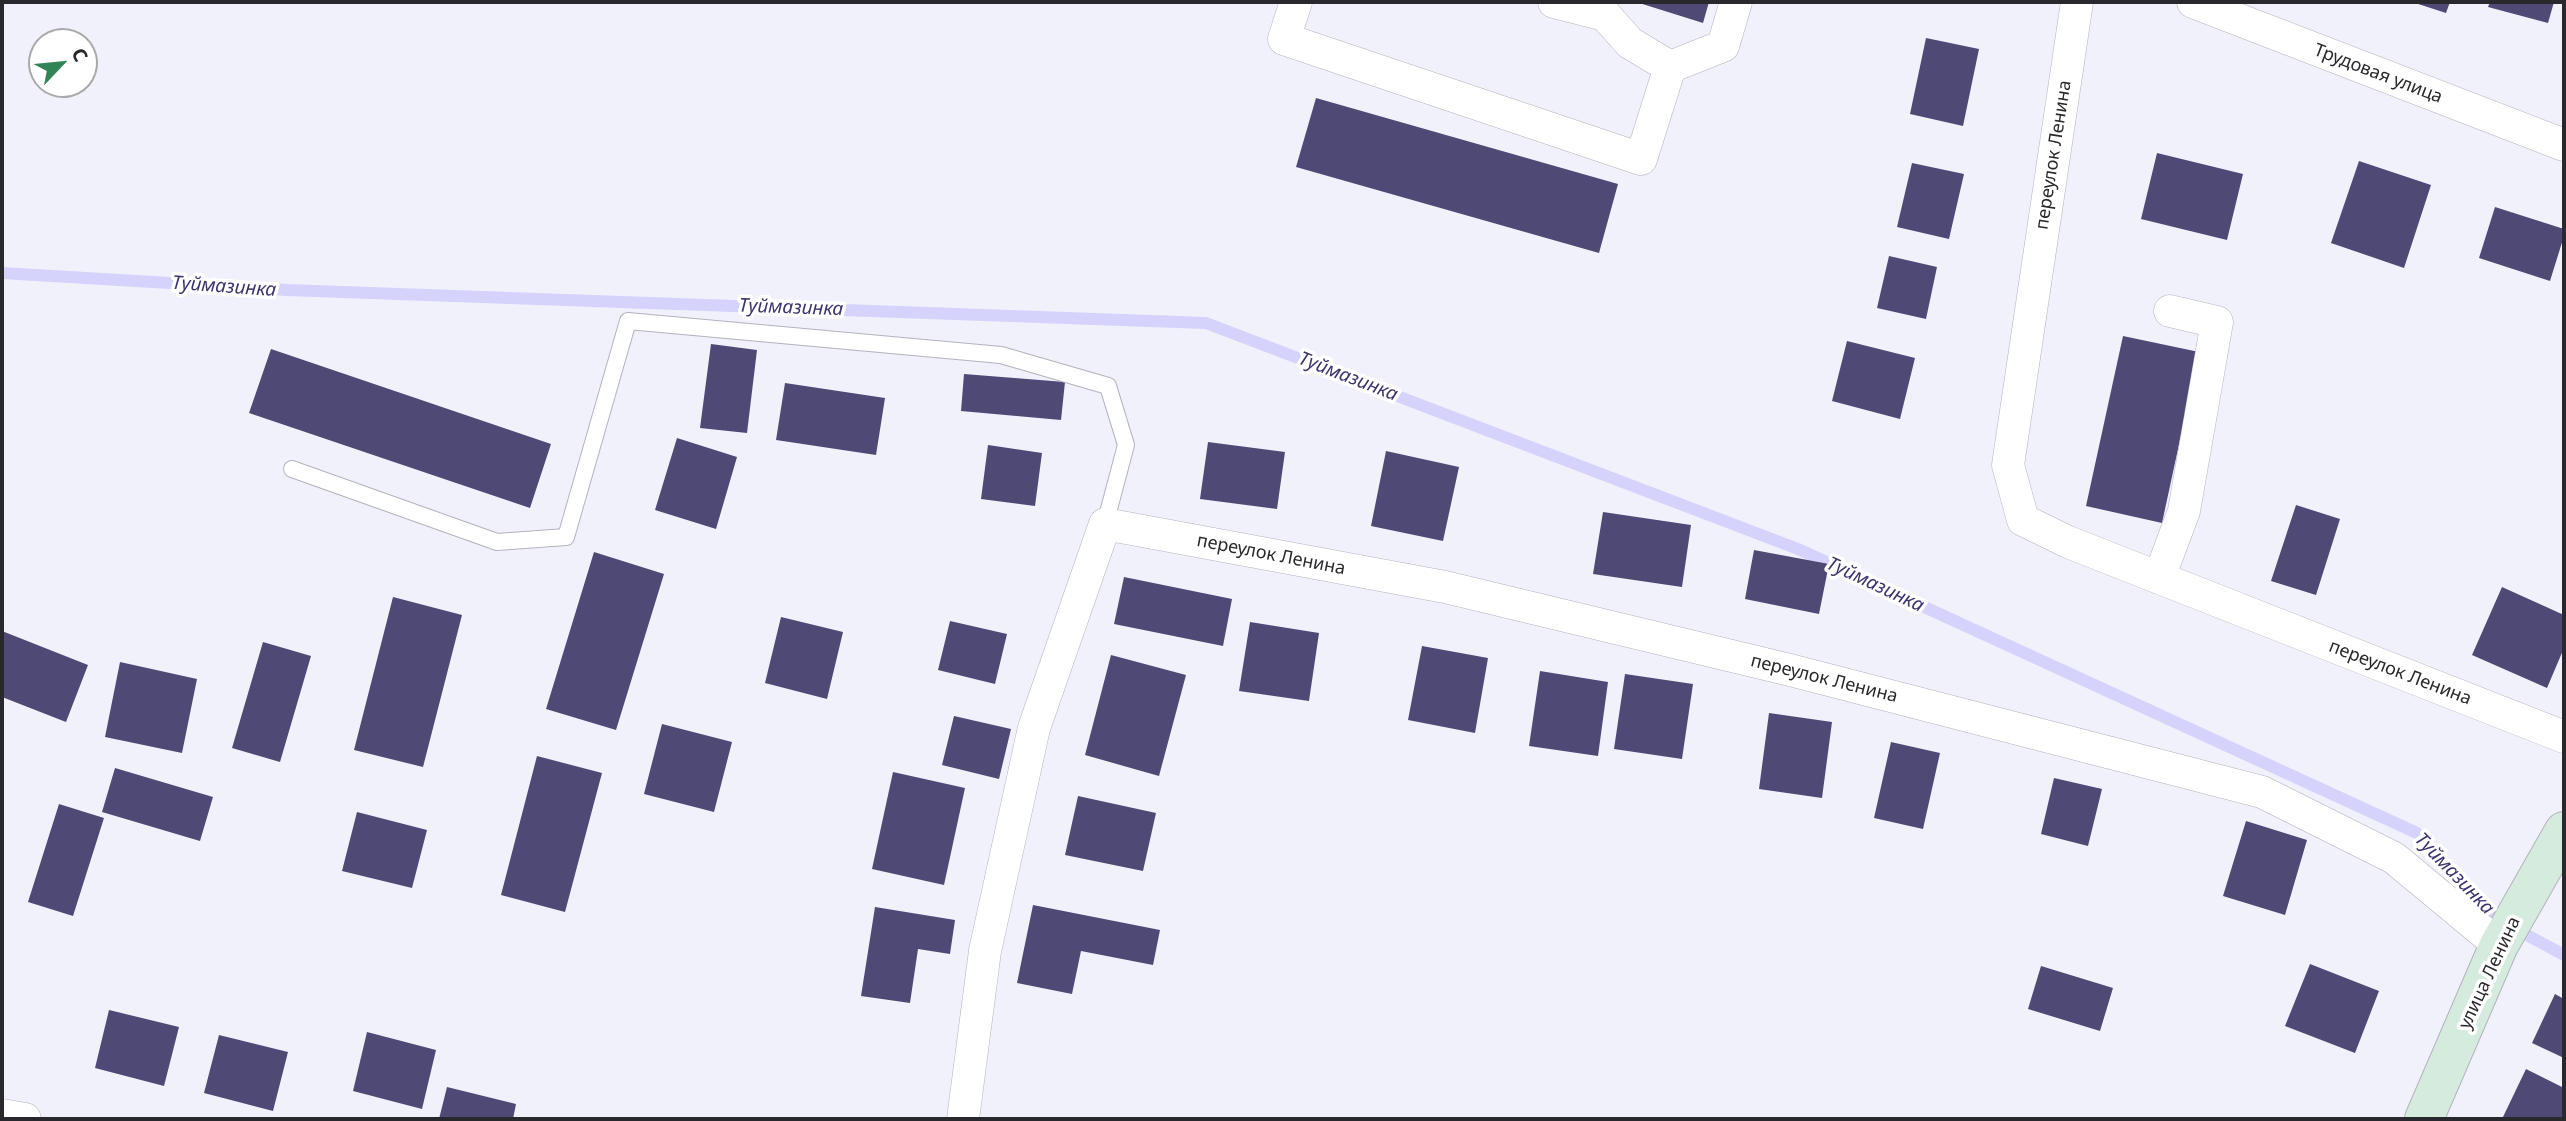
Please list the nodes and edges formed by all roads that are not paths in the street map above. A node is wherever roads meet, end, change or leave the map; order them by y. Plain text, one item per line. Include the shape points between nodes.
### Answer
1 (1296, 2) edge
2 (1554, 2) edge
3 (1736, 2) edge
4 (2077, 2) edge
5 (2193, 2) edge
6 (1670, 67) junction
7 (2564, 145) edge
8 (2170, 311) dead end
9 (292, 469) dead end
10 (1105, 524) junction
11 (2159, 578) junction
12 (2564, 737) edge
13 (2564, 831) edge
14 (2499, 945) junction
15 (2, 1115) edge
16 (25, 1119) edge
17 (963, 1119) edge
18 (2424, 1119) edge

1 - 6 street via 1284,39 1641,159
2 - 6 street via 1605,15 1630,43
3 - 6 street via 1723,46
4 - 11 street, переулок Ленина via 2008,465 2023,520
5 - 7 street, Трудовая улица
8 - 11 street via 2217,322 2184,511
9 - 10 lane via 497,542 566,537 628,321 1001,355 1108,386 1126,445
10 - 14 street, переулок Ленина via 1445,587 1804,673 2262,792 2394,858
10 - 17 street via 1034,728 985,951
11 - 12 street, переулок Ленина
13 - 14 street, улица Ленина
14 - 18 street, улица Ленина
15 - 16 street

